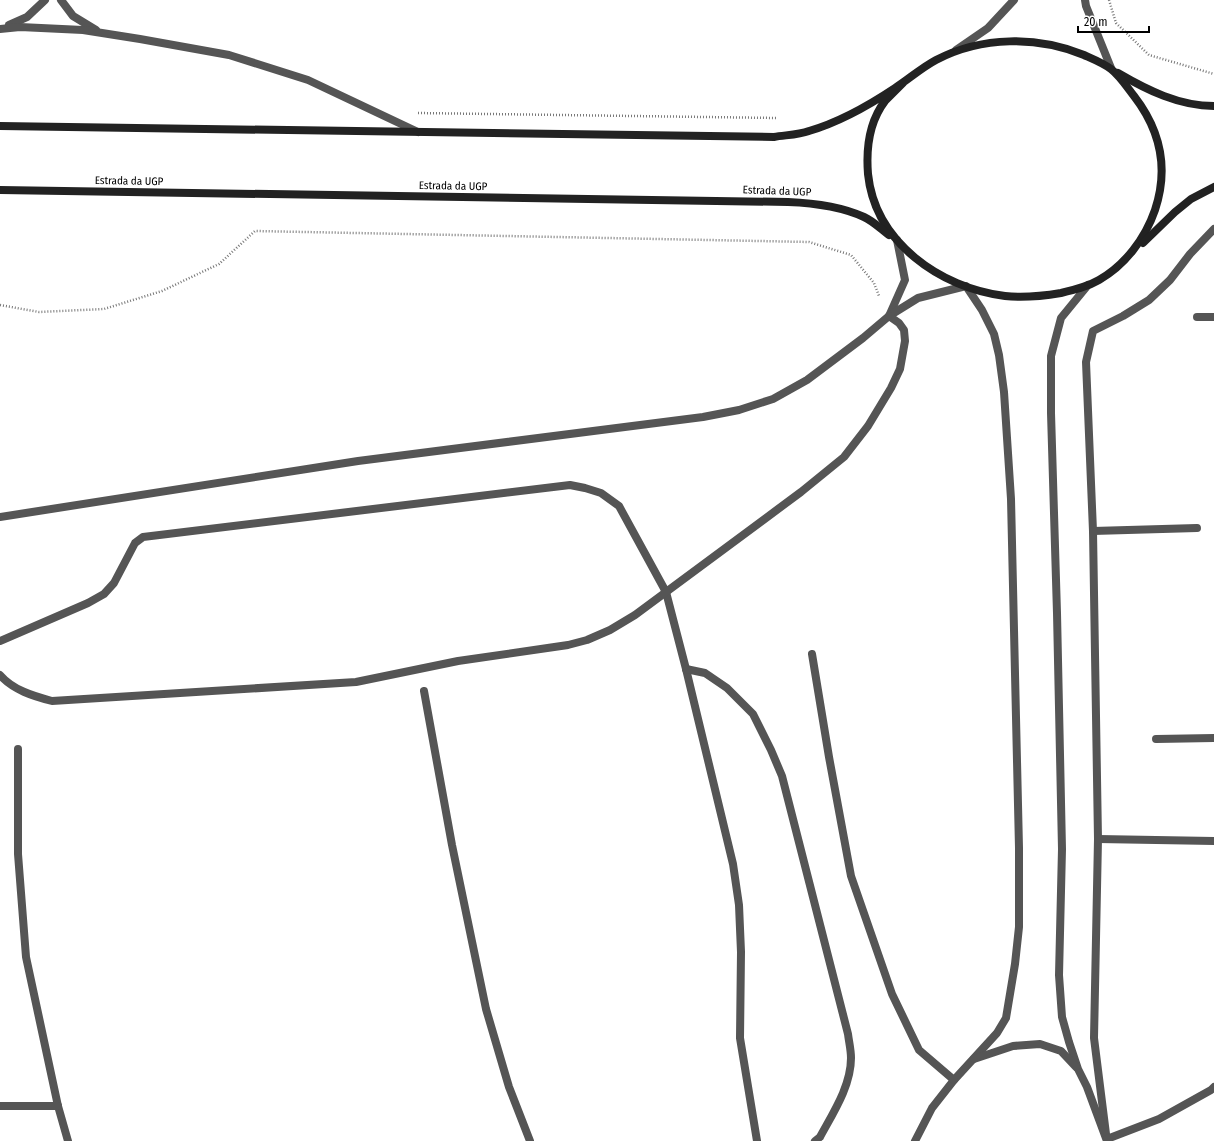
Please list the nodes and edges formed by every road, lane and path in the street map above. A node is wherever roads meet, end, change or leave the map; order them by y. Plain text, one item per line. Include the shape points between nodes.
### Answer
1 (45, 0) edge
2 (61, 0) edge
3 (1014, 0) edge
4 (1085, 0) edge
5 (1110, 0) edge
6 (0, 28) edge
7 (112, 35) junction
8 (954, 52) junction
9 (1111, 68) junction
10 (1214, 74) edge
11 (903, 83) junction
12 (1214, 106) edge
13 (417, 113) dead end
14 (784, 119) dead end
15 (0, 126) edge
16 (418, 132) junction
17 (1214, 187) edge
18 (0, 190) edge
19 (1214, 229) edge
20 (897, 240) junction
21 (1128, 258) junction
22 (1088, 285) junction
23 (966, 286) junction
24 (0, 305) edge
25 (889, 316) junction
26 (1214, 317) edge
27 (1197, 318) dead end
28 (0, 517) edge
29 (1196, 528) dead end
30 (1093, 531) junction
31 (666, 592) junction
32 (0, 641) edge
33 (812, 654) dead end
34 (686, 669) junction
35 (0, 675) edge
36 (424, 691) dead end
37 (1214, 738) edge
38 (1156, 739) dead end
39 (18, 749) dead end
40 (1098, 839) junction
41 (1214, 841) edge
42 (973, 1059) junction
43 (1078, 1069) junction
44 (954, 1080) junction
45 (1214, 1087) edge
46 (0, 1106) edge
47 (58, 1106) junction
48 (1107, 1140) edge
49 (68, 1141) edge
50 (530, 1141) edge
51 (757, 1141) edge
52 (815, 1141) edge
53 (915, 1141) edge

1 - 6 street via 27,17
2 - 7 street via 73,16 93,29
3 - 8 street via 988,28
4 - 9 street
5 - 10 path via 1116,23 1149,55
6 - 7 street via 53,28
7 - 16 street via 230,55 308,80
8 - 9 main road, Estrada da UGP via 994,42 1036,42 1076,52
8 - 11 main road, Estrada da UGP via 919,70
9 - 12 main road via 1130,80 1174,100 1198,106
9 - 21 main road, Estrada da UGP via 1150,120 1161,155 1162,171 1158,202 1147,230
11 - 16 main road, Estrada da UGP via 838,121 807,132 774,137
11 - 20 main road, Estrada da UGP via 884,103 872,126 867,146 870,187 876,207
13 - 14 path
15 - 16 main road, Estrada da UGP
17 - 21 main road via 1191,199 1174,212
18 - 20 main road, Estrada da UGP via 808,203 847,210 865,218
19 - 30 street via 1149,300 1093,332 1086,362
20 - 23 main road, Estrada da UGP via 932,270
20 - 25 street via 905,280
21 - 22 main road, Estrada da UGP via 1110,273
22 - 23 main road, Estrada da UGP via 1054,294 1020,297 992,294
22 - 43 street via 1061,318 1051,356 1062,849 1060,996 1062,1017
23 - 25 street via 918,298
23 - 42 street via 994,334 1004,392 1010,499 1019,848 1019,927 1016,964 1006,1018 997,1033
24 - 25 path via 40,312 104,309 162,291 219,264 255,231 809,242 851,255 874,283
25 - 28 street via 807,380 773,399 739,410 702,417 358,461
25 - 31 street via 904,330 905,341 900,369 868,426 844,456 801,492
26 - 27 street
29 - 30 street
30 - 40 street
31 - 32 street via 619,506 601,493 570,485 143,537 135,543 114,583 104,594
31 - 34 street
31 - 35 street via 635,615 587,640 458,661 356,682 52,702 32,696
33 - 44 street via 851,876 892,994 919,1050
34 - 51 street via 733,864 739,905 741,952 740,1038
34 - 52 street via 705,673 727,688 753,714 782,776 848,1034 851,1058 850,1074 844,1090 820,1137
36 - 50 street via 486,1009 509,1087
37 - 38 street
39 - 47 street via 18,854 26,957
40 - 41 street
40 - 48 street via 1094,1038
42 - 43 street via 1013,1046 1040,1044 1061,1051
42 - 44 street
43 - 48 street
44 - 53 street via 932,1108
45 - 48 street via 1159,1119
46 - 47 street
47 - 49 street

